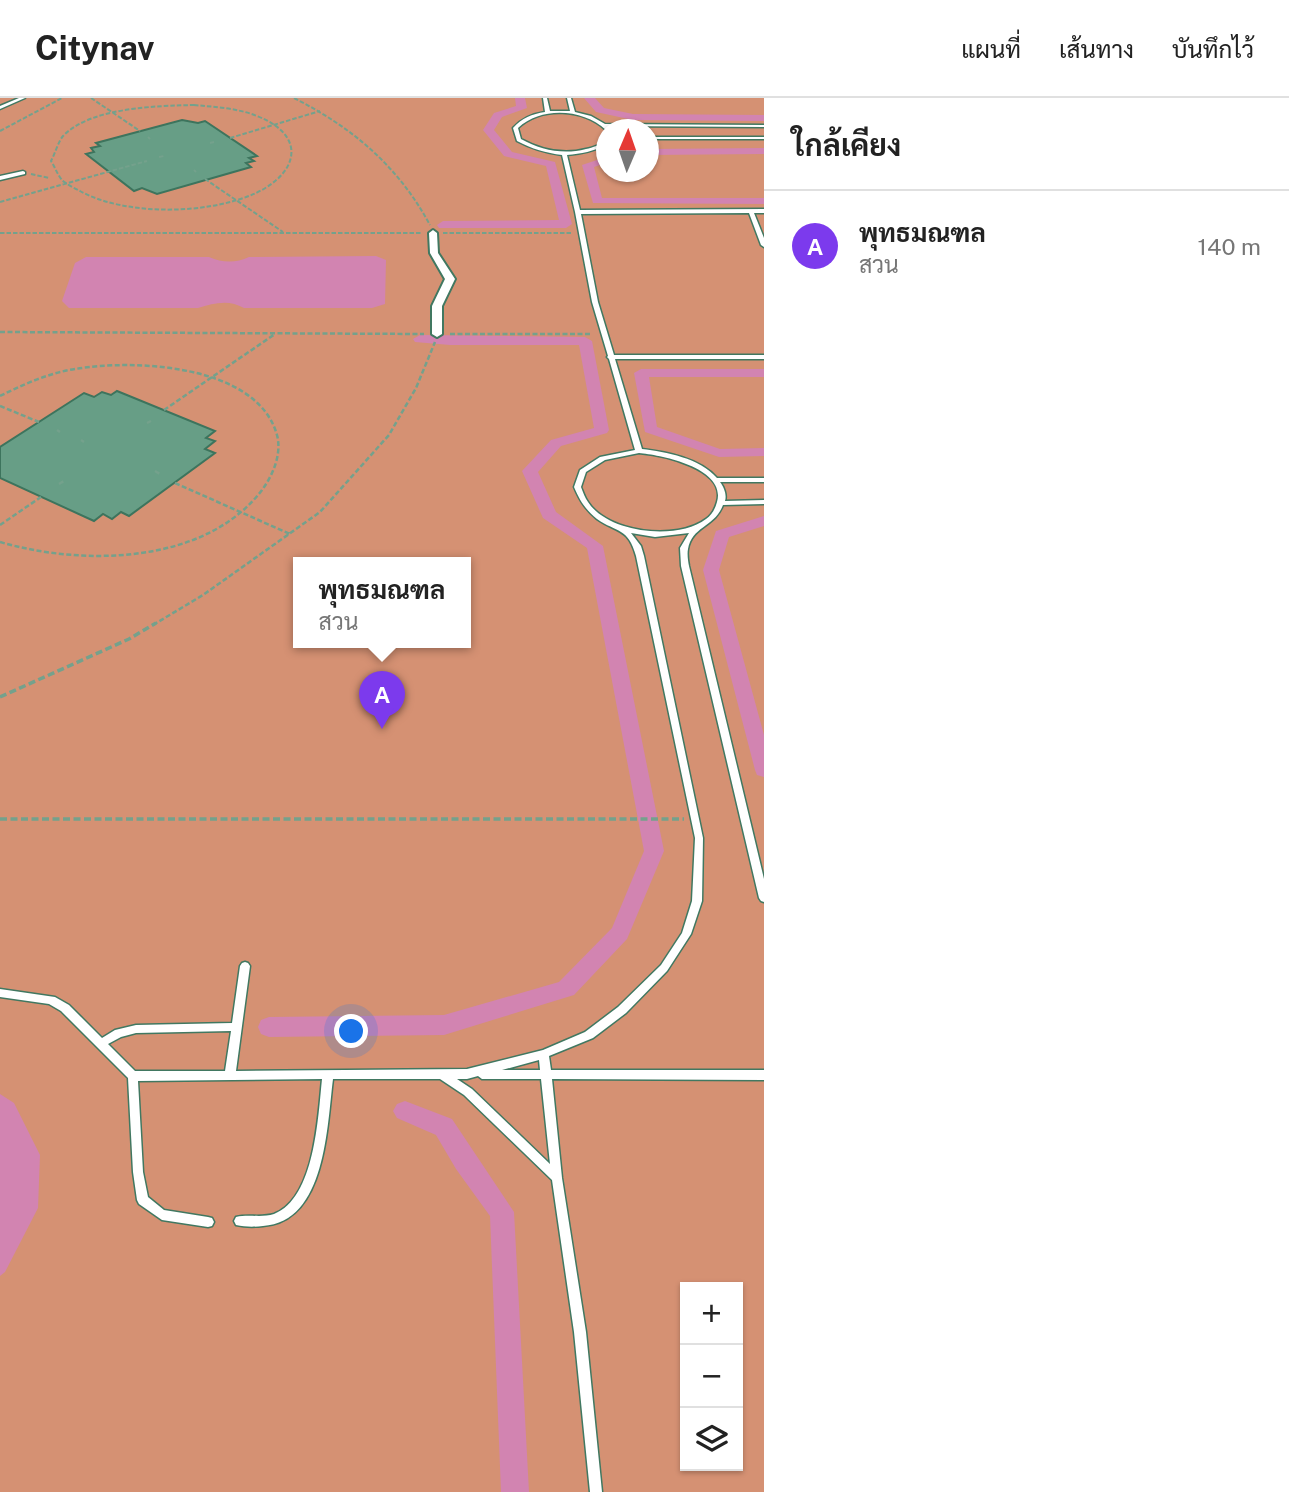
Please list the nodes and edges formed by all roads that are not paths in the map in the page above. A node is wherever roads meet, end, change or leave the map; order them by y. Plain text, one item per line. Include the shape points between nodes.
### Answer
1 (23, 98) edge
2 (545, 98) edge
3 (569, 98) edge
4 (0, 108) edge
5 (548, 113) junction
6 (573, 114) junction
7 (596, 123) edge
8 (764, 126) edge
9 (659, 127) edge
10 (659, 138) edge
11 (764, 138) edge
12 (596, 148) edge
13 (564, 153) junction
14 (23, 173) road end
15 (0, 178) edge
16 (751, 211) junction
17 (764, 211) edge
18 (578, 212) junction
19 (433, 233) road end
20 (764, 245) edge
21 (438, 334) road end
22 (610, 357) junction
23 (764, 357) edge
24 (639, 450) junction
25 (715, 480) junction
26 (764, 480) edge
27 (764, 502) edge
28 (721, 503) junction
29 (694, 529) junction
30 (625, 530) junction
31 (764, 898) edge
32 (245, 967) dead end
33 (0, 993) edge
34 (235, 1027) junction
35 (100, 1044) junction
36 (544, 1054) junction
37 (230, 1074) junction
38 (443, 1074) junction
39 (467, 1074) junction
40 (328, 1075) junction
41 (549, 1075) junction
42 (764, 1075) edge
43 (133, 1076) junction
44 (557, 1178) junction
45 (240, 1221) dead end
46 (208, 1222) dead end
47 (596, 1492) edge

1 - 4 lane
2 - 5 lane
3 - 6 lane
5 - 6 lane
5 - 13 lane via 519,123 515,134 527,145
6 - 7 lane
8 - 9 lane
10 - 11 lane
12 - 13 lane
13 - 18 lane
14 - 15 lane
16 - 17 lane
16 - 18 lane
16 - 20 lane
18 - 22 lane
19 - 21 street via 434,253 450,279 437,306
22 - 23 lane
22 - 24 lane
24 - 25 lane via 683,458
24 - 30 lane via 602,457 579,476 580,501 590,513
25 - 26 lane
25 - 28 lane
27 - 28 lane
28 - 29 lane via 716,513
29 - 30 lane via 661,535
29 - 31 lane via 684,548 685,566
30 - 36 lane via 640,556 695,819 700,870 697,901 686,934 664,968 589,1035
32 - 34 lane
33 - 35 lane via 51,1000
34 - 35 lane via 136,1029
34 - 37 lane
35 - 43 lane
36 - 39 lane
36 - 41 lane
37 - 40 lane
37 - 43 lane
38 - 39 lane
38 - 40 lane
38 - 44 lane
39 - 41 lane
40 - 45 lane via 316,1161 307,1189 296,1207 277,1219
41 - 42 lane
41 - 44 lane
43 - 46 lane via 143,1200 162,1215
44 - 47 lane via 580,1332

